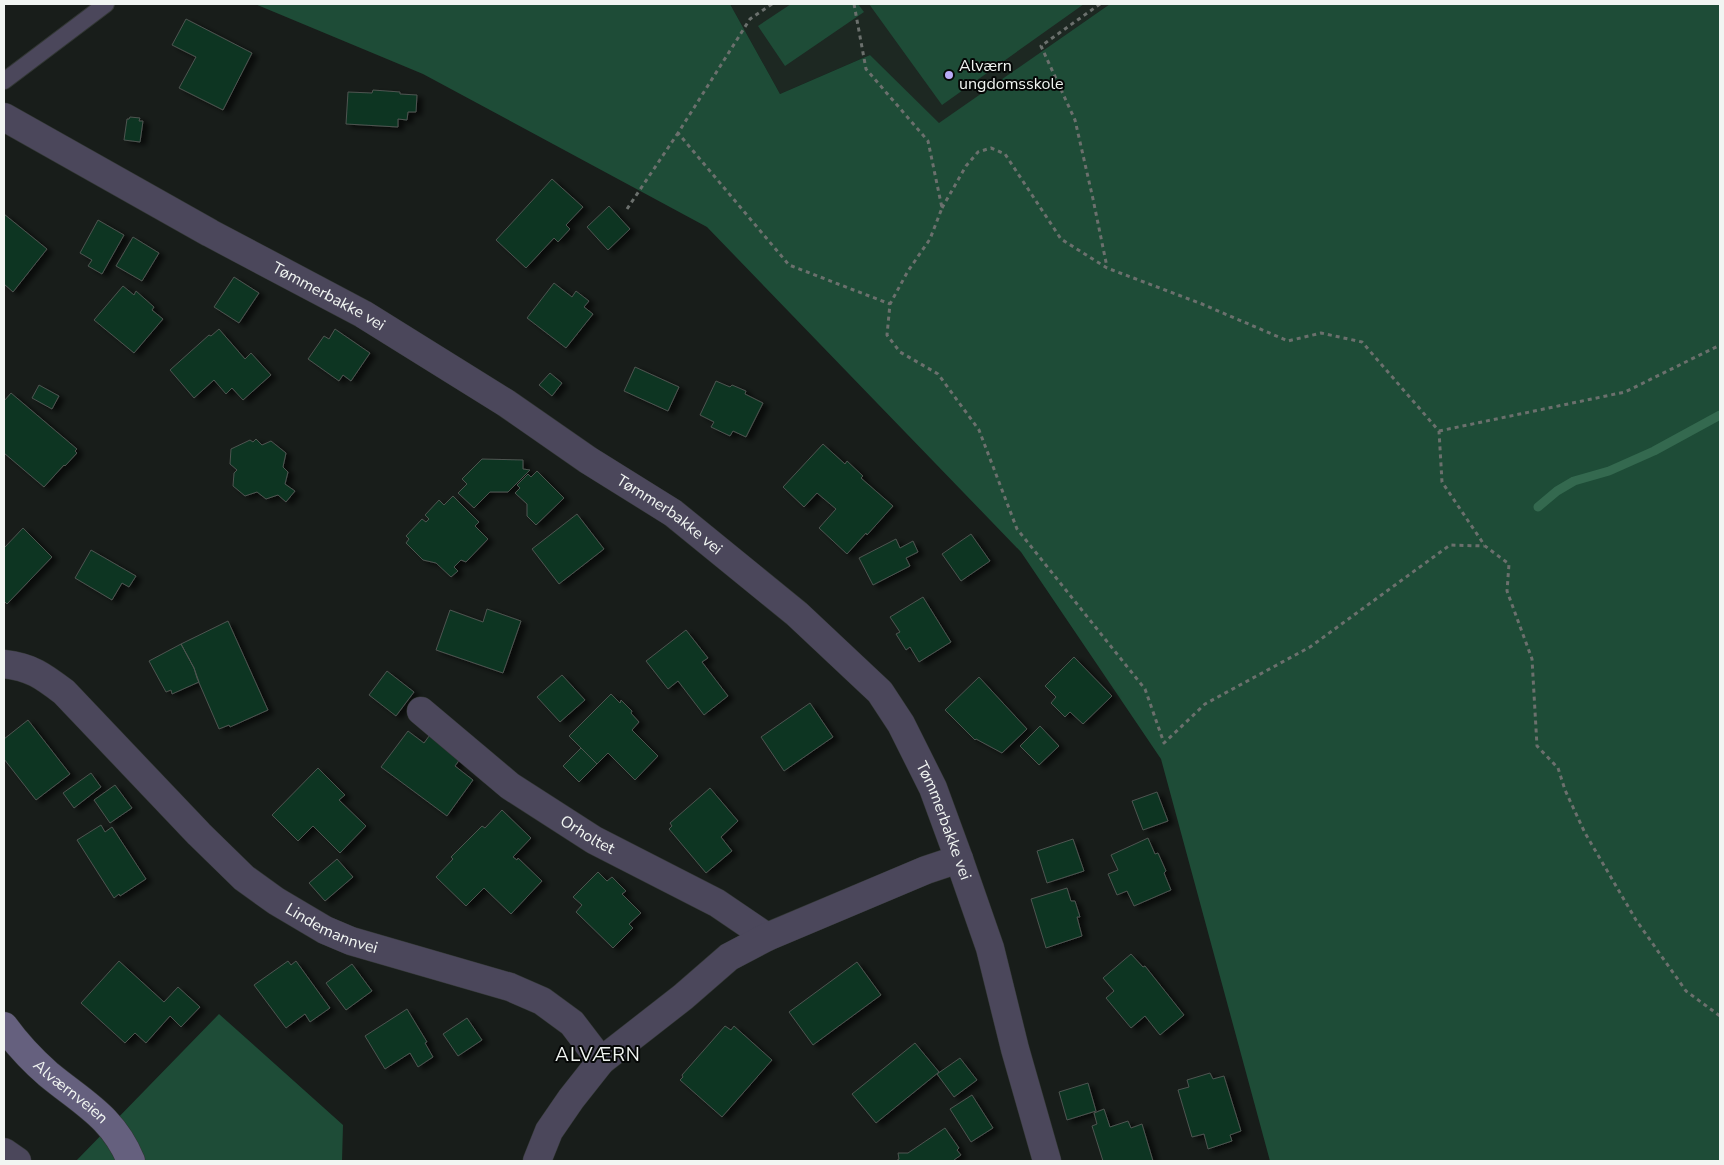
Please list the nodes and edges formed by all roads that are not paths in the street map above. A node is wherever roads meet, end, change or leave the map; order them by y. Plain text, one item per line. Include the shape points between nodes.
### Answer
1 (106, 4) edge
2 (4, 81) edge
3 (4, 117) edge
4 (4, 664) edge
5 (421, 711) dead end
6 (960, 859) junction
7 (767, 937) junction
8 (4, 1026) edge
9 (601, 1062) junction
10 (4, 1152) edge
11 (18, 1161) edge
12 (132, 1161) edge
13 (537, 1161) edge
14 (1047, 1161) edge

1 - 2 lane
3 - 6 street, Tømmerbakke vei via 210,233 363,314 673,513 797,614 880,692 901,724 933,788
4 - 9 street, Lindemannvei via 28,668 64,692 199,834 244,878 276,901 325,930 351,941 510,987 542,1001 572,1023
5 - 7 street, Orholtet via 525,796 594,840 717,903
6 - 7 street via 926,870
6 - 14 street, Tømmerbakke vei via 990,948
7 - 9 street via 729,957
8 - 12 main road, Alværnveien via 22,1050 114,1128
9 - 13 street via 570,1099 549,1132
10 - 11 street

